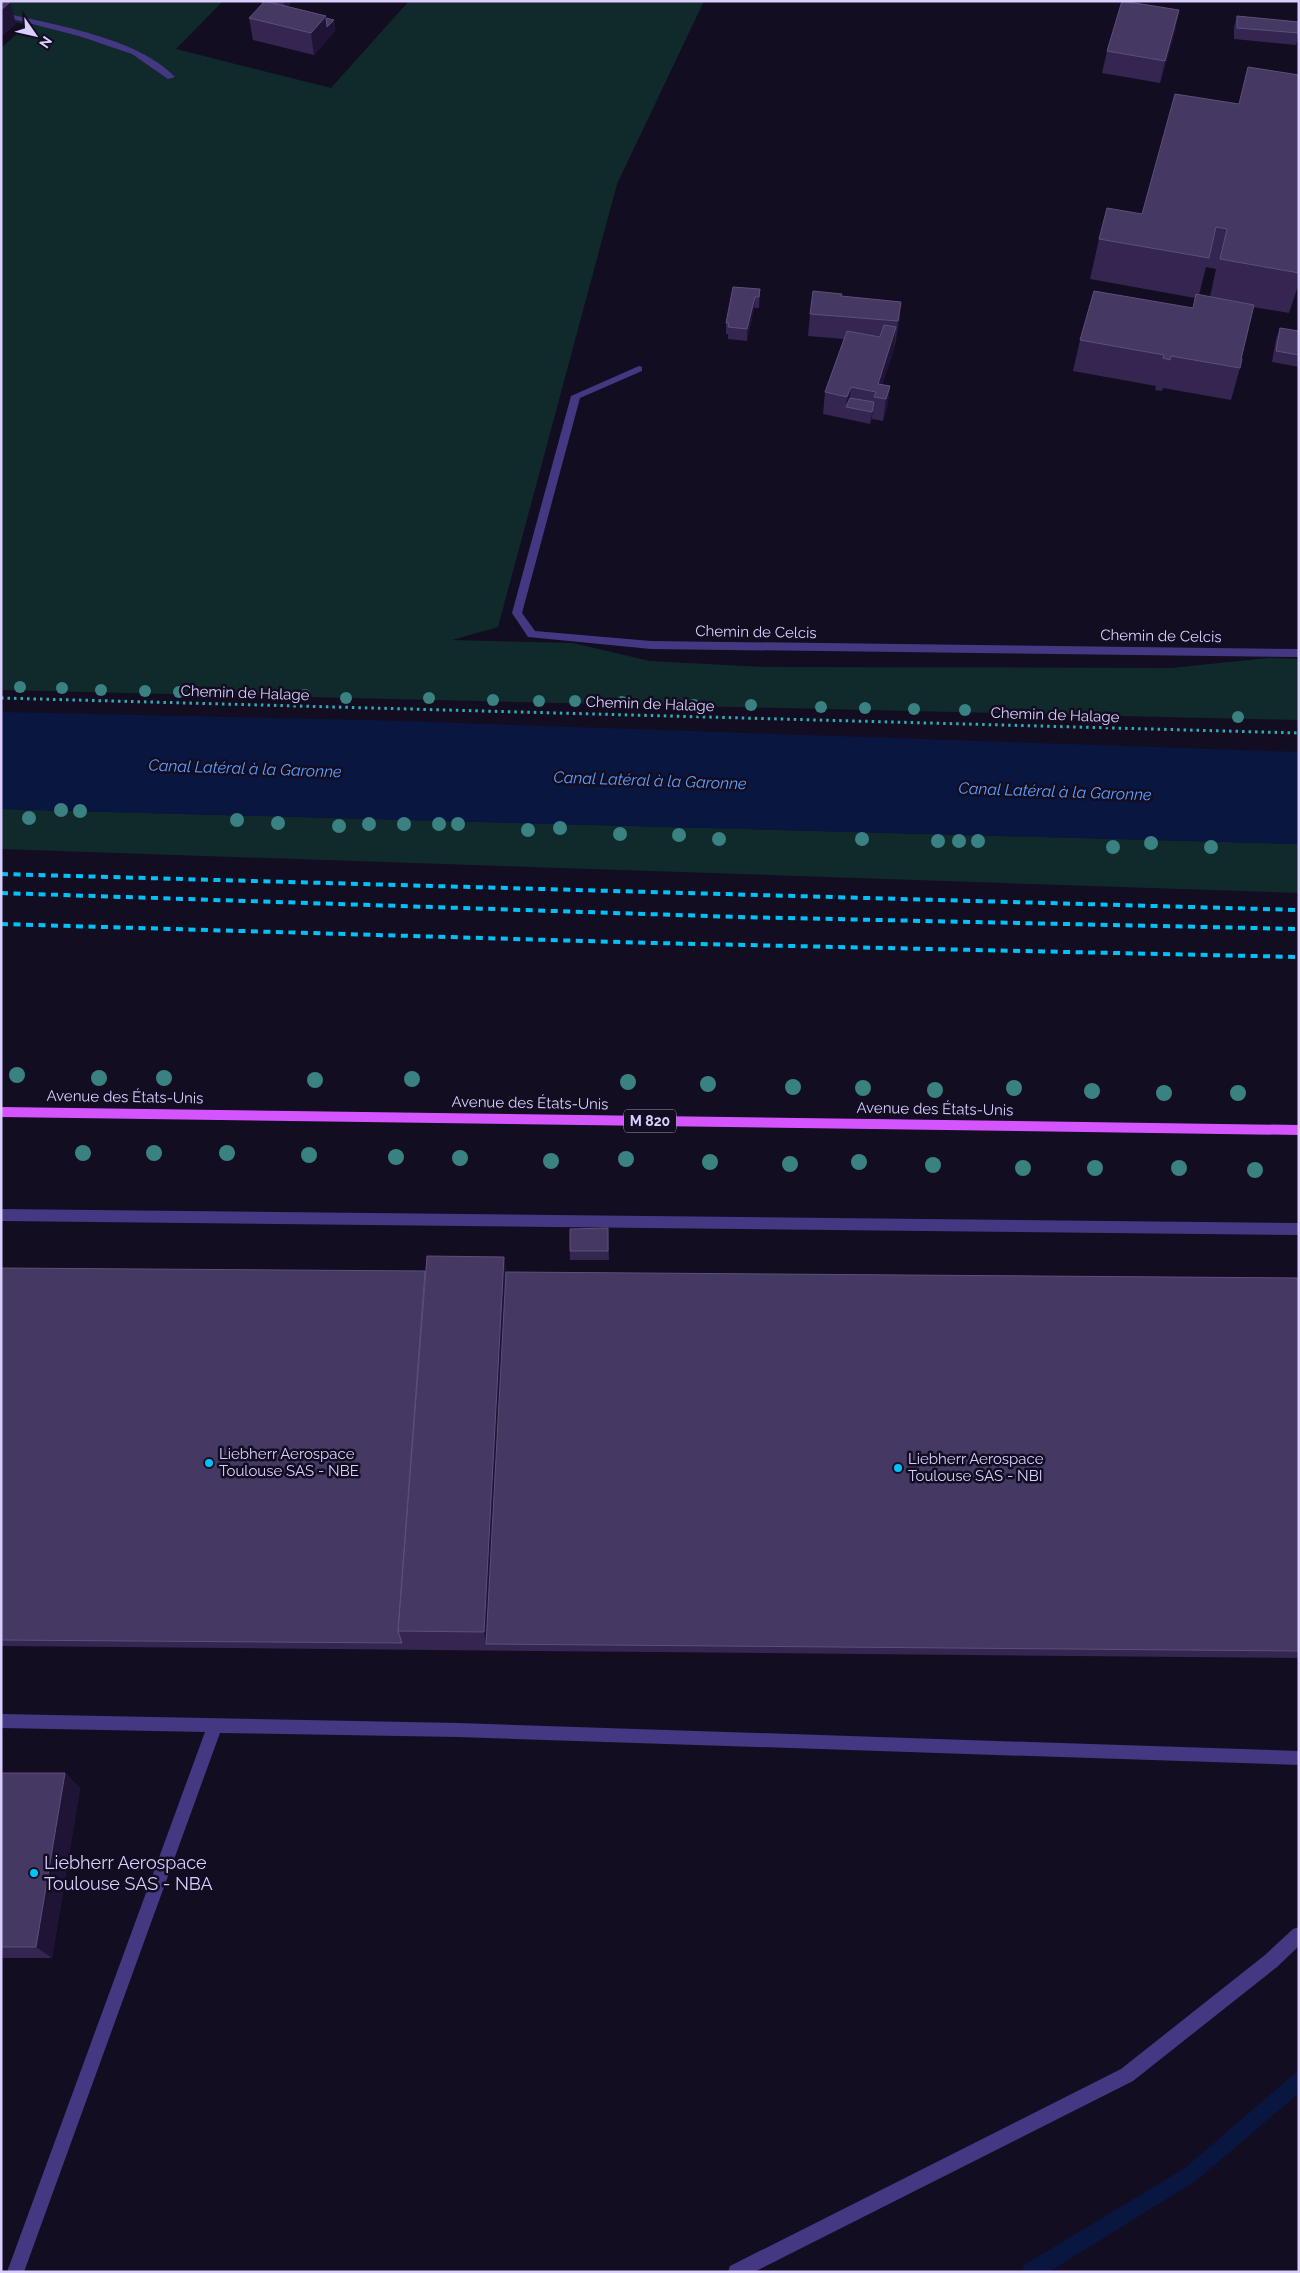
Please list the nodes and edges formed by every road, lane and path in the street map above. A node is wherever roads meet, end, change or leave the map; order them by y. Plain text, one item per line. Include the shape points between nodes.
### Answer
1 (1, 14) edge
2 (171, 77) dead end
3 (639, 370) dead end
4 (1299, 653) edge
5 (1, 698) edge
6 (1299, 733) edge
7 (1, 1112) edge
8 (1299, 1130) edge
9 (1, 1215) edge
10 (1299, 1229) edge
11 (1, 1721) edge
12 (215, 1725) junction
13 (1299, 1758) edge
14 (1299, 1935) edge
15 (15, 2272) edge
16 (736, 2272) edge

1 - 2 street via 82,34 135,52
3 - 4 street, Chemin de Celcis via 576,396 518,613 532,634 651,645
5 - 6 path, Chemin de Halage
7 - 8 main road, Avenue des États-Unis / M 820
9 - 10 street
11 - 12 street
12 - 13 street
12 - 15 street
14 - 16 street via 1272,1961 1127,2075

